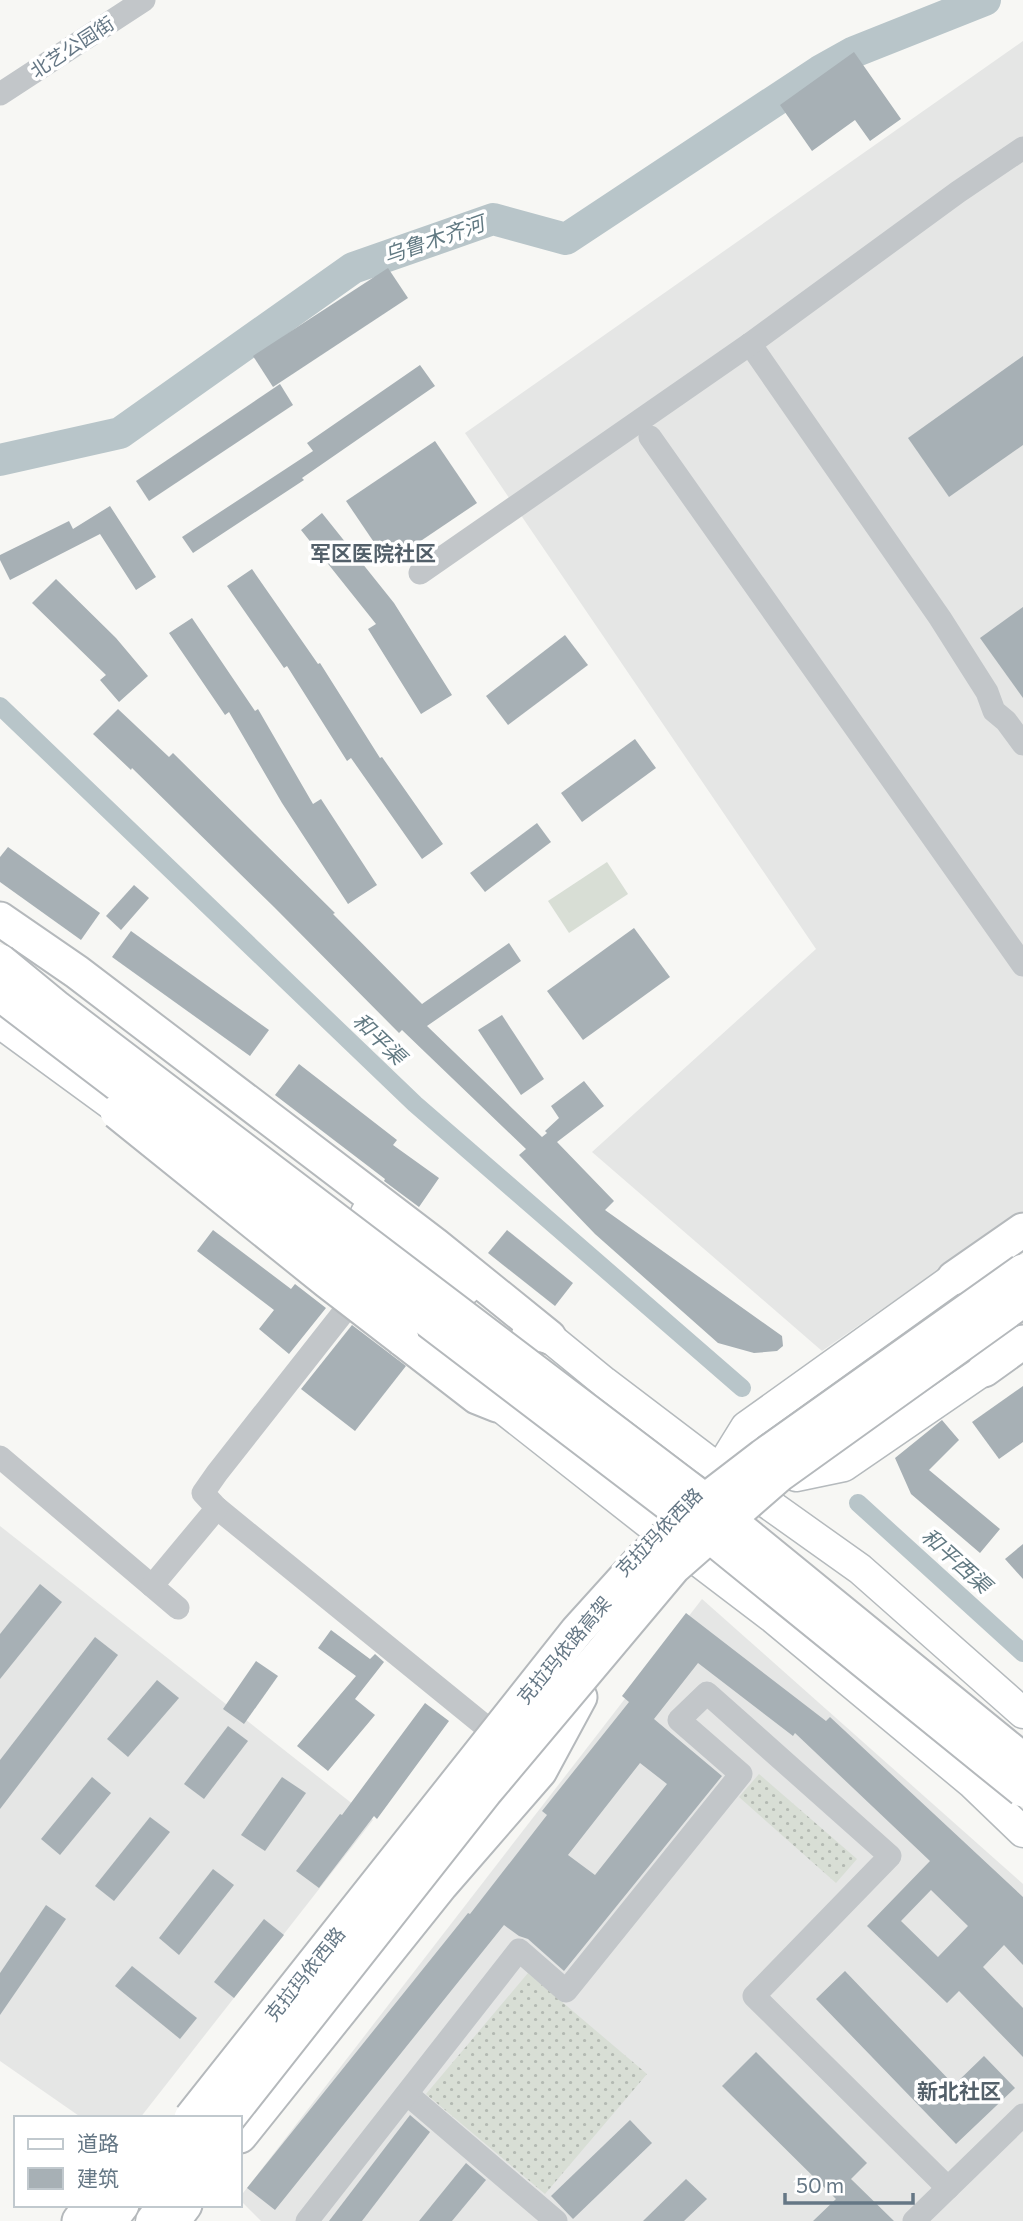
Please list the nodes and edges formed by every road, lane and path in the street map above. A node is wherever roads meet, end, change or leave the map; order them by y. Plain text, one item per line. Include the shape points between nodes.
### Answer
1 (144, 0) edge
2 (0, 94) edge
3 (1023, 148) edge
4 (750, 345) junction
5 (650, 437) dead end
6 (420, 573) dead end
7 (1023, 744) edge
8 (0, 919) edge
9 (0, 925) edge
10 (0, 961) edge
11 (1023, 965) edge
12 (0, 993) edge
13 (0, 1021) edge
14 (1023, 1230) edge
15 (1023, 1259) edge
16 (1023, 1271) edge
17 (954, 1278) joint
18 (363, 1287) junction
19 (1023, 1300) edge
20 (1023, 1315) edge
21 (549, 1337) junction
22 (1023, 1342) edge
23 (984, 1370) joint
24 (496, 1405) junction
25 (0, 1457) edge
26 (720, 1469) junction
27 (796, 1476) junction
28 (766, 1501) junction
29 (217, 1507) junction
30 (657, 1529) junction
31 (697, 1559) junction
32 (152, 1586) junction
33 (178, 1608) dead end
34 (580, 1697) junction
35 (1023, 1713) edge
36 (496, 1734) junction
37 (1023, 1760) edge
38 (1023, 1790) edge
39 (1023, 1832) edge
40 (214, 2086) junction
41 (407, 2094) junction
42 (1023, 2115) edge
43 (179, 2116) edge
44 (192, 2116) edge
45 (192, 2116) edge
46 (233, 2116) edge
47 (233, 2116) edge
48 (242, 2134) edge
49 (948, 2188) junction
50 (307, 2221) edge
51 (556, 2221) edge
52 (914, 2221) edge

1 - 2 street, 北艺公园街
3 - 4 street
4 - 6 street
4 - 7 street via 940,618 994,711
5 - 11 street
8 - 21 highway via 77,972 435,1244
9 - 21 main road via 523,1335
10 - 37 highway, bridge via 708,1503
12 - 38 highway, bridge via 690,1520
13 - 18 main road
13 - 24 highway, bridge via 317,1274 477,1397
14 - 17 highway
15 - 26 main road, 克拉玛依西路 via 853,1382
16 - 44 highway, 克拉玛依路高架, bridge via 763,1456 707,1499 643,1558 577,1631
17 - 26 main road via 746,1427
18 - 24 main road
18 - 29 street via 203,1493
19 - 46 highway, 克拉玛依路高架, bridge via 779,1475 674,1567 485,1792
20 - 27 main road, 克拉玛依西路
21 - 26 main road
22 - 23 highway
23 - 27 main road via 844,1466
24 - 30 main road
25 - 32 street
26 - 28 main road
26 - 30 main road, 克拉玛依西路
27 - 28 main road, 克拉玛依西路
28 - 31 main road, 克拉玛依西路
28 - 35 main road via 860,1569
29 - 32 street
29 - 36 street
30 - 31 main road
30 - 36 main road, 克拉玛依西路
31 - 34 main road, 克拉玛依西路
31 - 39 main road via 972,1783
32 - 33 street
34 - 47 main road, 克拉玛依西路
34 - 48 highway via 540,1771 441,1885
36 - 40 main road, 克拉玛依西路
40 - 43 highway
40 - 45 main road, 克拉玛依西路
41 - 49 street via 519,1950 566,1991 741,1774 679,1720 707,1693 890,1856 754,1996
41 - 50 street
41 - 51 street
42 - 49 street
49 - 52 street

